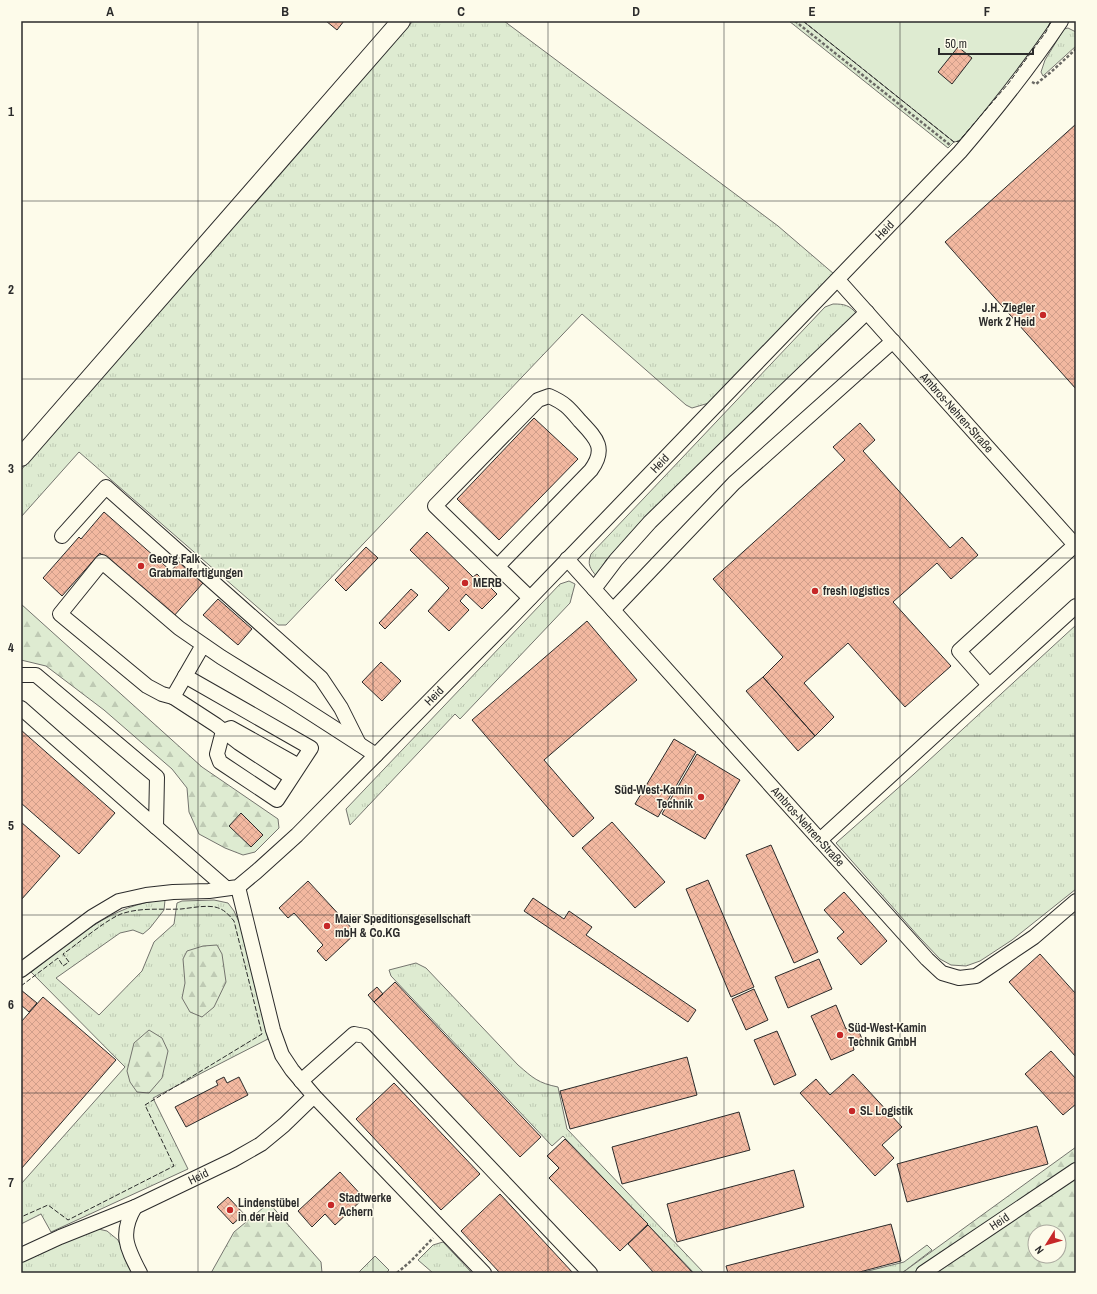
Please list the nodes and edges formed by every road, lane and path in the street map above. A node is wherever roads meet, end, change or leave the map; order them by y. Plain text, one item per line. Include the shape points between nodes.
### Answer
1 (401, 21) edge
2 (795, 21) edge
3 (1062, 21) edge
4 (1076, 49) edge
5 (1022, 76) junction
6 (960, 152) junction
7 (838, 280) junction
8 (867, 312) junction
9 (893, 341) junction
10 (21, 457) edge
11 (62, 536) dead end
12 (1076, 545) edge
13 (567, 559) junction
14 (498, 566) junction
15 (594, 589) junction
16 (530, 598) junction
17 (1076, 606) edge
18 (613, 610) junction
19 (203, 645) junction
20 (21, 675) edge
21 (185, 676) junction
22 (989, 684) junction
23 (173, 697) junction
24 (21, 708) edge
25 (223, 731) junction
26 (359, 744) junction
27 (376, 755) junction
28 (295, 772) junction
29 (156, 827) junction
30 (820, 840) junction
31 (232, 887) junction
32 (1076, 901) edge
33 (21, 970) edge
34 (301, 1081) junction
35 (314, 1096) junction
36 (1076, 1170) edge
37 (135, 1207) junction
38 (442, 1229) junction
39 (21, 1255) edge
40 (140, 1273) edge
41 (398, 1273) edge
42 (484, 1273) edge
43 (590, 1273) edge
44 (923, 1273) edge

1 - 10 main road
2 - 6 path
3 - 5 street, Heid
4 - 5 path via 1036,84
5 - 6 street, Heid
6 - 7 street, Heid
7 - 8 street, Ambros-Nehren-Straße
7 - 13 street, Heid
8 - 9 street, Ambros-Nehren-Straße
8 - 15 street via 650,522
9 - 12 street, Ambros-Nehren-Straße
9 - 18 street via 734,483
11 - 26 street via 106,487 321,678 341,708
12 - 22 street via 959,651
13 - 15 street, Ambros-Nehren-Straße
13 - 16 street, Heid
14 - 14 street via 435,506 538,400 549,396 562,401 596,438 599,449 598,461
14 - 16 street
15 - 18 street, Ambros-Nehren-Straße
16 - 27 street, Heid
17 - 22 street
18 - 30 street, Ambros-Nehren-Straße
19 - 21 street
19 - 23 street via 179,628 102,562 60,614 147,686
19 - 26 street
20 - 29 street via 36,675 157,777
21 - 23 street
21 - 28 street via 311,748
22 - 30 street
23 - 25 street
24 - 29 street
25 - 28 street via 239,743
25 - 28 street via 217,754 220,762 277,800
26 - 27 street
27 - 31 street, Heid via 297,835
29 - 31 street
30 - 32 street, Ambros-Nehren-Straße via 927,959 942,973 958,978 976,976 1034,937
31 - 33 street via 153,894 119,901
31 - 34 street via 273,1030 282,1055
34 - 35 street
34 - 43 street via 354,1034 365,1036
35 - 37 street, Heid via 261,1144
35 - 38 street
36 - 44 street, Heid
37 - 39 street, Heid
37 - 40 street via 128,1219 126,1235 130,1254
38 - 41 path
38 - 42 street

